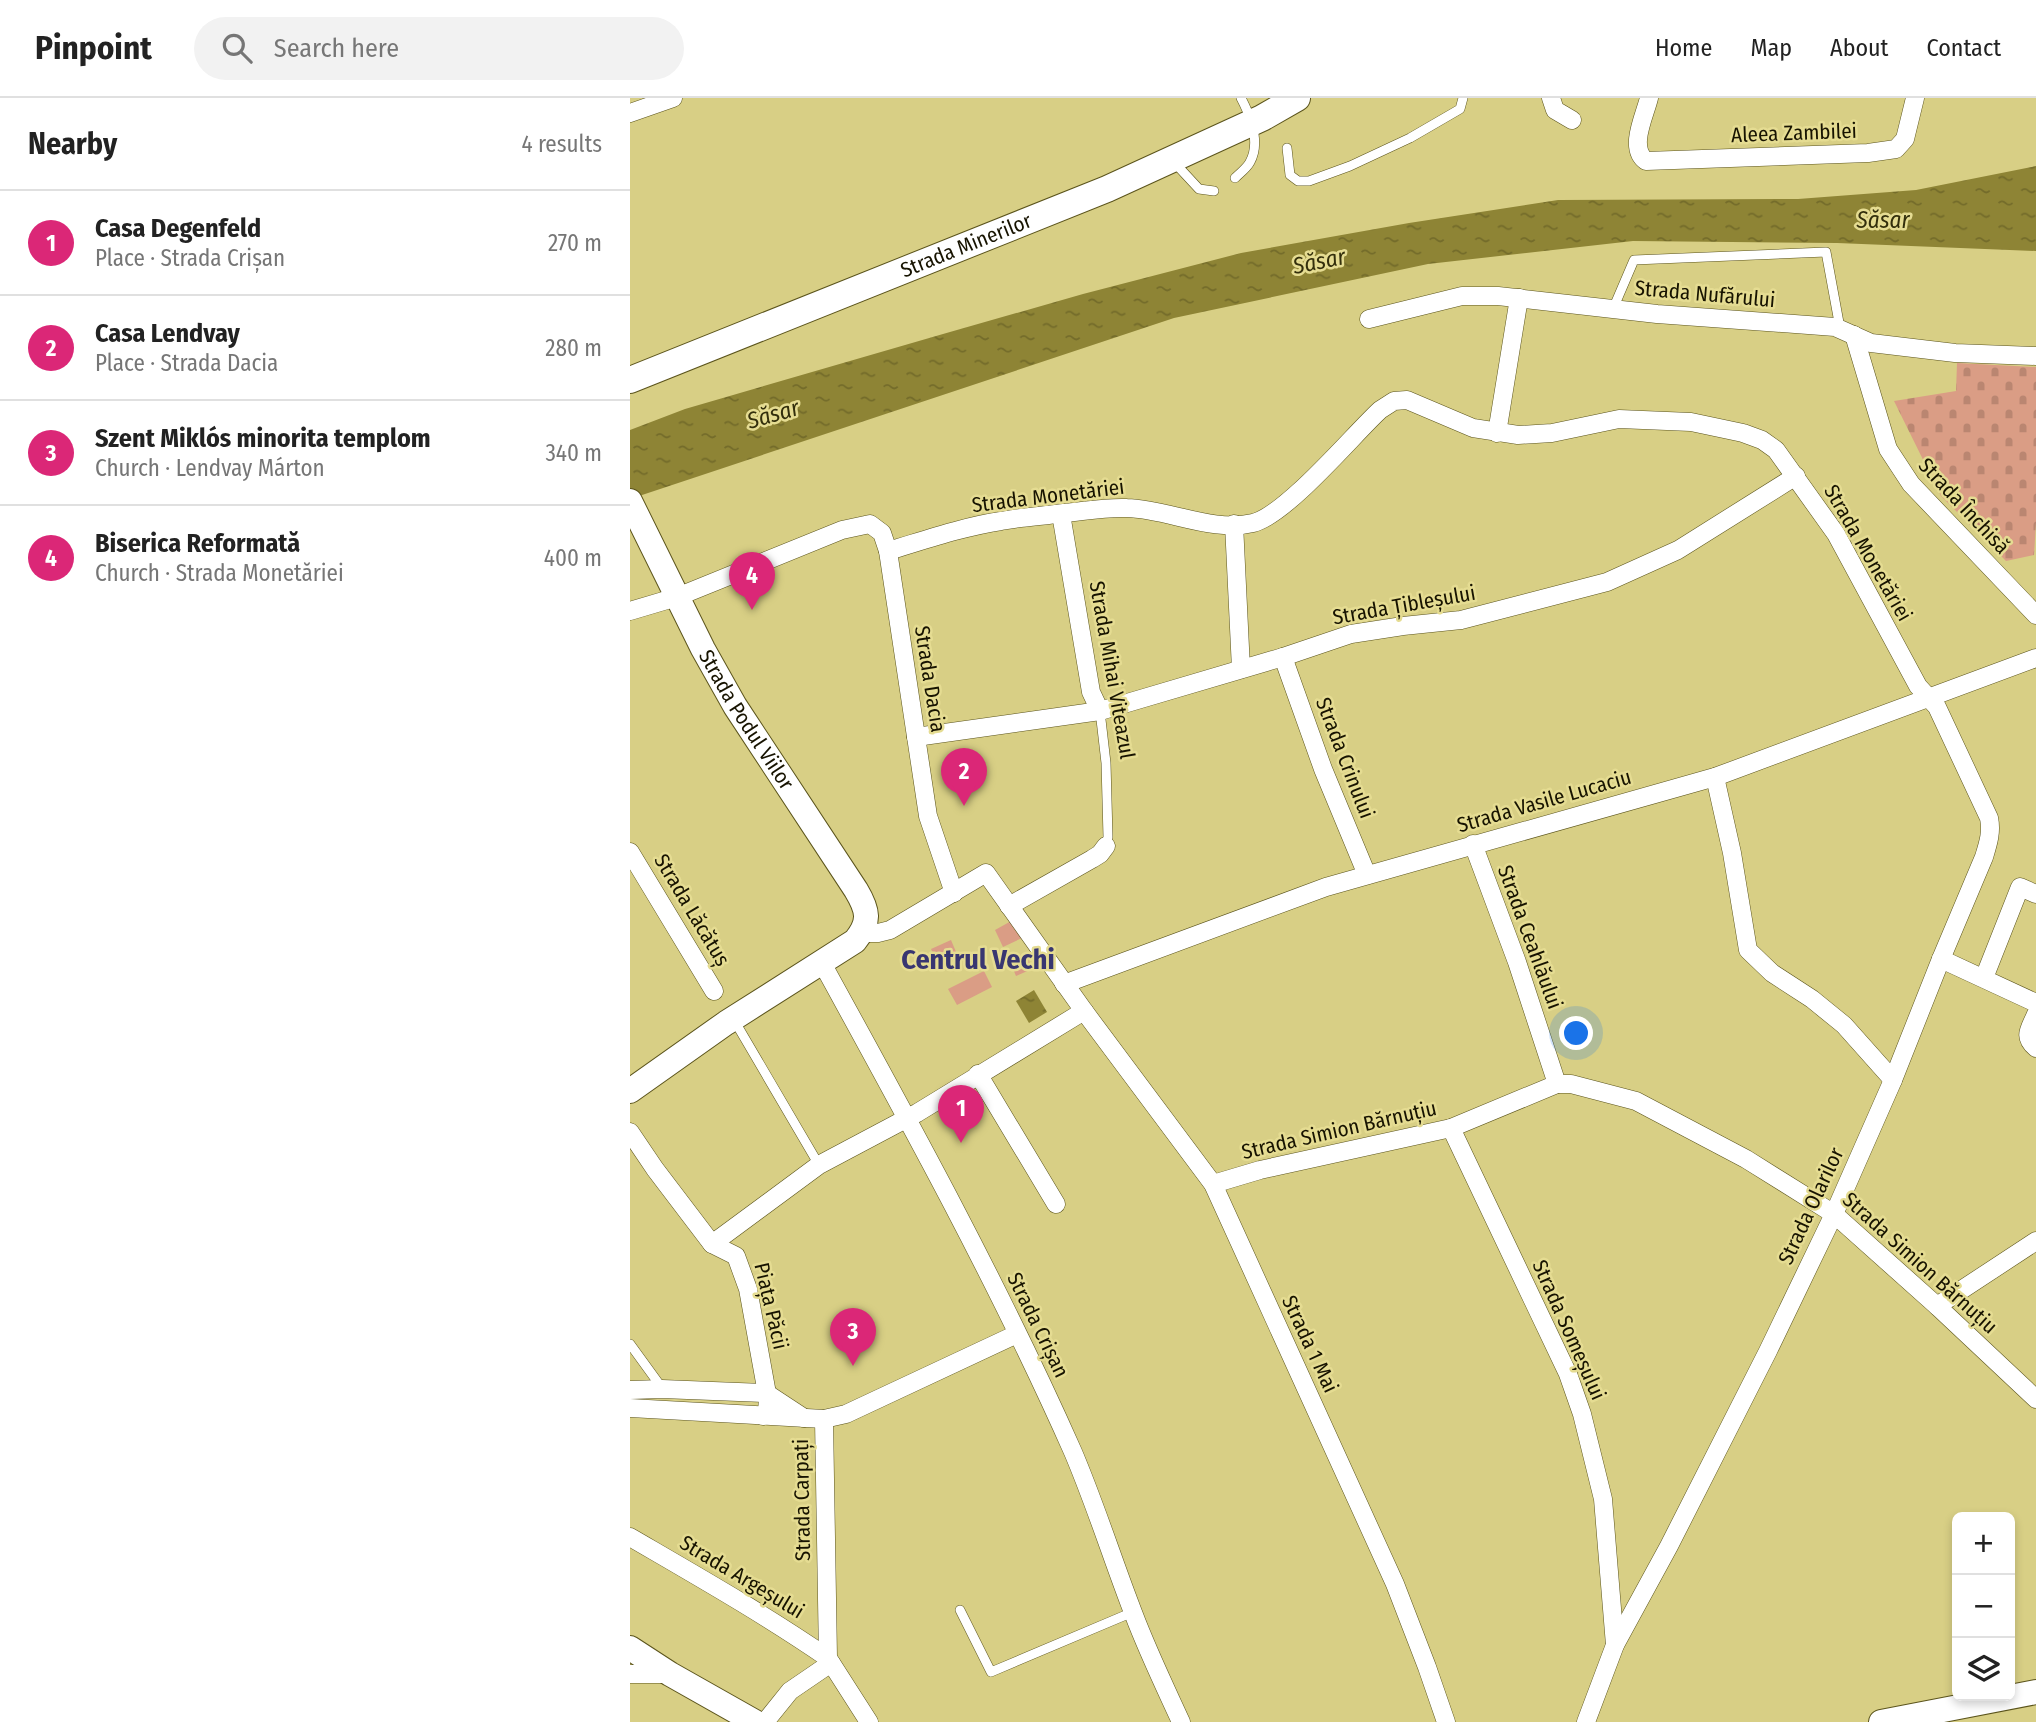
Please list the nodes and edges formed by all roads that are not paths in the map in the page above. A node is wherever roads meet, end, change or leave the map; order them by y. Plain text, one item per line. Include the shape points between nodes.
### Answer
1 (673, 98) edge
2 (1241, 98) edge
3 (1297, 98) edge
4 (1463, 98) edge
5 (1551, 98) edge
6 (1649, 98) edge
7 (1915, 98) edge
8 (630, 113) edge
9 (1572, 121) dead end
10 (1252, 122) junction
11 (1286, 148) dead end
12 (1172, 160) junction
13 (1235, 178) dead end
14 (1214, 191) dead end
15 (1519, 298) junction
16 (1613, 309) junction
17 (1369, 319) dead end
18 (1847, 332) junction
19 (2036, 356) edge
20 (630, 380) edge
21 (1497, 433) junction
22 (1796, 476) junction
23 (631, 502) edge
24 (1061, 514) junction
25 (1234, 524) junction
26 (888, 551) junction
27 (677, 597) junction
28 (630, 611) edge
29 (2036, 615) edge
30 (1283, 657) junction
31 (2036, 658) edge
32 (1241, 669) junction
33 (1929, 698) junction
34 (1100, 711) junction
35 (916, 737) junction
36 (1715, 777) junction
37 (1473, 844) junction
38 (1106, 846) joint
39 (633, 863) edge
40 (1367, 875) junction
41 (954, 892) junction
42 (2036, 894) edge
43 (1009, 906) junction
44 (862, 933) junction
45 (1941, 959) junction
46 (822, 963) junction
47 (1984, 978) junction
48 (1064, 984) junction
49 (714, 992) dead end
50 (2036, 1003) edge
51 (1084, 1011) junction
52 (2036, 1014) edge
53 (729, 1021) junction
54 (2036, 1048) edge
55 (978, 1075) junction
56 (1893, 1080) junction
57 (1557, 1084) junction
58 (630, 1091) edge
59 (908, 1119) junction
60 (1451, 1128) junction
61 (630, 1132) edge
62 (819, 1165) junction
63 (1213, 1184) junction
64 (1056, 1204) dead end
65 (1834, 1214) junction
66 (2036, 1241) edge
67 (712, 1244) junction
68 (1937, 1306) junction
69 (1017, 1334) junction
70 (630, 1345) edge
71 (662, 1389) junction
72 (630, 1390) edge
73 (766, 1393) junction
74 (2036, 1399) edge
75 (630, 1408) edge
76 (763, 1416) junction
77 (805, 1418) junction
78 (824, 1419) junction
79 (630, 1537) edge
80 (960, 1610) dead end
81 (1133, 1612) junction
82 (1615, 1645) junction
83 (630, 1648) edge
84 (830, 1660) junction
85 (630, 1674) edge
86 (670, 1674) junction
87 (2036, 1692) edge
88 (755, 1722) edge
89 (765, 1722) edge
90 (869, 1722) edge
91 (1181, 1722) edge
92 (1446, 1722) edge
93 (1586, 1722) edge
94 (1881, 1722) edge

1 - 8 street
2 - 10 lane
3 - 10 main road, Strada Minerilor
4 - 11 lane via 1460,109 1410,138 1309,181 1290,175
5 - 9 street via 1555,110
6 - 7 street, Aleea Zambilei via 1637,148 1646,161 1896,149 1905,139
10 - 12 main road, Strada Minerilor
10 - 13 lane via 1255,147 1250,164
12 - 14 lane via 1199,189
12 - 20 main road, Strada Minerilor
15 - 16 street, Strada Nufărului
15 - 17 street, Strada Nufărului via 1462,296
15 - 21 street
16 - 18 street, Strada Nufărului
16 - 18 lane via 1634,260 1826,252
18 - 19 street, Strada Nufărului via 1871,343 1902,347
18 - 29 street, Strada Închisă via 1898,467
21 - 22 street, Strada Monetăriei via 1552,433 1619,419 1691,422 1762,440
21 - 25 street, Strada Monetăriei via 1407,400 1394,401 1273,513 1255,523
22 - 30 street, Strada Țibleșului via 1678,550 1607,582 1461,620 1351,634
22 - 33 street, Strada Monetăriei via 1836,534 1918,686
23 - 27 main road, Strada Podul Viilor
24 - 25 street, Strada Monetăriei via 1126,508
24 - 26 street, Strada Monetăriei via 979,525
24 - 34 street, Strada Mihai Viteazul via 1091,692
25 - 32 street
26 - 27 street via 882,533 870,524 858,525
26 - 35 street, Strada Dacia
27 - 28 street
27 - 44 main road, Strada Podul Viilor via 735,706 865,906 867,920
30 - 32 street, Strada Țibleșului
30 - 40 street, Strada Crinului
31 - 33 street, Strada Vasile Lucaciu
32 - 34 street, Strada Țibleșului
33 - 36 street, Strada Vasile Lucaciu
33 - 45 street, Strada Olarilor via 1964,761 1990,826 1984,857
34 - 35 street, Strada Țibleșului
34 - 38 lane, Strada Mihai Viteazul via 1106,764
35 - 41 street, Strada Dacia via 928,816
36 - 37 street, Strada Vasile Lucaciu
36 - 56 street via 1748,950 1844,1025
37 - 40 street, Strada Vasile Lucaciu
37 - 57 street, Strada Ceahlăului
38 - 43 street, Strada Mihai Viteazul via 1092,859
39 - 49 street, Strada Lăcătuș
40 - 48 street, Strada Vasile Lucaciu
41 - 43 street, Strada 1 Mai via 986,873
41 - 44 street via 890,930
42 - 47 street via 2020,887
43 - 48 street, Strada 1 Mai
44 - 46 main road
45 - 47 street
45 - 56 street, Strada Olarilor
46 - 53 main road
46 - 59 street, Strada Crișan
47 - 50 street
48 - 51 street, Strada 1 Mai
51 - 55 street
51 - 63 street, Strada 1 Mai
52 - 54 street via 2027,1035
53 - 58 main road
53 - 62 lane
55 - 59 street
55 - 64 street
56 - 65 street, Strada Olarilor
57 - 60 street, Strada Simion Bărnuțiu
57 - 65 street, Strada Simion Bărnuțiu via 1636,1101 1746,1158
59 - 62 street
59 - 69 street, Strada Crișan
60 - 63 street, Strada Simion Bărnuțiu
60 - 82 street, Strada Someșului via 1568,1374 1582,1414 1603,1499
61 - 67 street, Piața Păcii
62 - 67 street
63 - 92 street, Strada 1 Mai via 1395,1584
65 - 68 street, Strada Simion Bărnuțiu
65 - 82 street, Strada Olarilor
66 - 68 street
67 - 73 street, Piața Păcii via 736,1256 743,1272
68 - 74 street, Strada Simion Bărnuțiu
69 - 78 street via 846,1414
69 - 81 street, Strada Crișan via 1074,1454
70 - 71 lane
71 - 72 street
71 - 73 street
73 - 76 street, Piața Păcii via 769,1404
73 - 77 street
75 - 76 street
76 - 77 street
77 - 78 street
78 - 84 street, Strada Carpați
79 - 84 street, Strada Argeșului
80 - 81 lane via 991,1672
81 - 91 street, Strada Crișan
82 - 93 street, Strada Olarilor
83 - 86 main road
84 - 89 street via 790,1691
84 - 90 street
85 - 86 street
86 - 88 main road
87 - 94 main road

